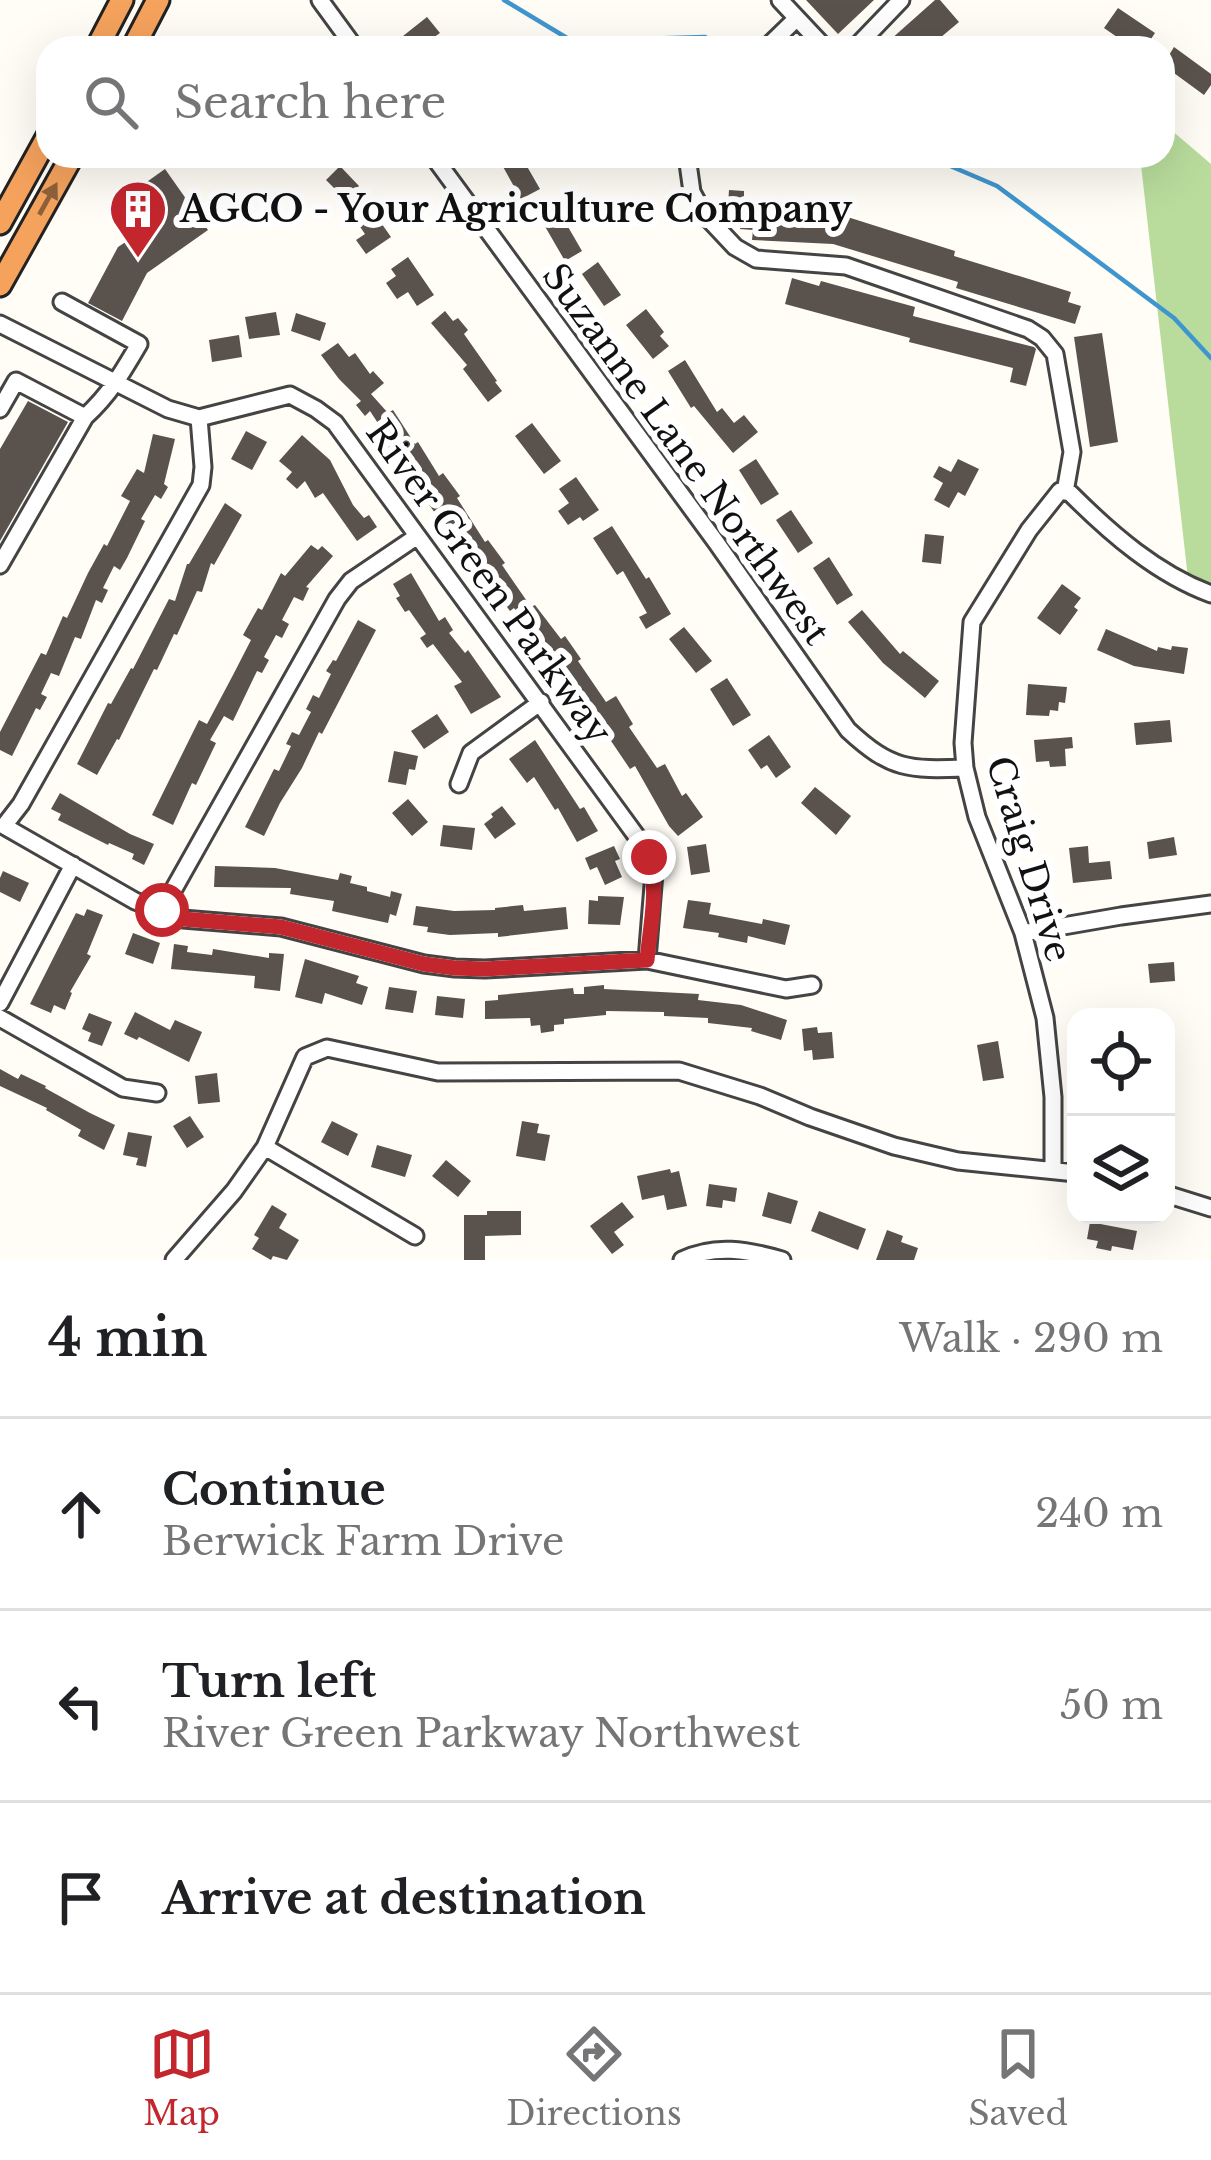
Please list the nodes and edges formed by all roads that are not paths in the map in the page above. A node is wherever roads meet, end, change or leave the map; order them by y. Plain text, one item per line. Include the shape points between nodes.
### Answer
1 (122, 0) edge
2 (158, 0) edge
3 (320, 0) edge
4 (780, 0) edge
5 (901, 0) edge
6 (797, 18) junction
7 (103, 36) edge
8 (139, 36) edge
9 (346, 36) edge
10 (778, 36) edge
11 (814, 36) edge
12 (866, 36) edge
13 (36, 158) edge
14 (65, 168) edge
15 (442, 168) edge
16 (689, 168) edge
17 (0, 223) edge
18 (0, 285) edge
19 (62, 302) dead end
20 (0, 324) edge
21 (116, 383) junction
22 (0, 409) edge
23 (85, 417) junction
24 (199, 418) junction
25 (1065, 492) junction
26 (416, 537) junction
27 (0, 565) edge
28 (1211, 595) edge
29 (541, 702) junction
30 (965, 768) junction
31 (459, 784) dead end
32 (73, 866) junction
33 (1211, 904) edge
34 (162, 910) junction
35 (1023, 934) junction
36 (647, 960) junction
37 (812, 985) dead end
38 (0, 1004) edge
39 (0, 1018) edge
40 (157, 1093) dead end
41 (265, 1147) junction
42 (1053, 1169) junction
43 (1067, 1171) edge
44 (1175, 1197) edge
45 (1211, 1208) edge
46 (415, 1236) dead end
47 (174, 1260) edge
48 (682, 1260) edge
49 (782, 1260) edge

1 - 7 highway
2 - 8 highway
3 - 9 street
4 - 6 street
5 - 12 street
6 - 10 street
6 - 11 street
13 - 17 highway
18 -> 14 highway
15 - 30 street, Suzanne Lane Northwest via 848,730 871,752 912,770
16 - 25 street via 704,214 756,260 846,266 1042,338 1055,354 1070,434
19 - 21 street via 139,344
20 - 21 street
21 - 23 street
21 - 24 street
22 - 23 street via 16,381
23 - 27 street
24 - 26 street, River Green Parkway via 290,395 316,409
24 - 32 street via 200,485 4,826
25 - 28 street via 1128,547
25 - 30 street, Craig Drive via 1029,530 972,622
26 - 29 street, River Green Parkway
26 - 34 street via 337,599
29 - 31 street via 471,753
29 - 36 street, River Green Parkway via 654,873
30 - 35 street, Craig Drive
32 - 34 street
32 - 38 street
33 - 35 street
34 - 36 street via 281,927 455,968
35 - 42 street, Craig Drive via 1045,1018
36 - 37 street via 786,989
39 - 40 street via 123,1088
41 - 42 street via 305,1057 327,1048 438,1072 679,1071 894,1146 958,1162
41 - 46 street
41 - 47 street
42 - 43 street
44 - 45 street
48 - 49 street via 720,1249

